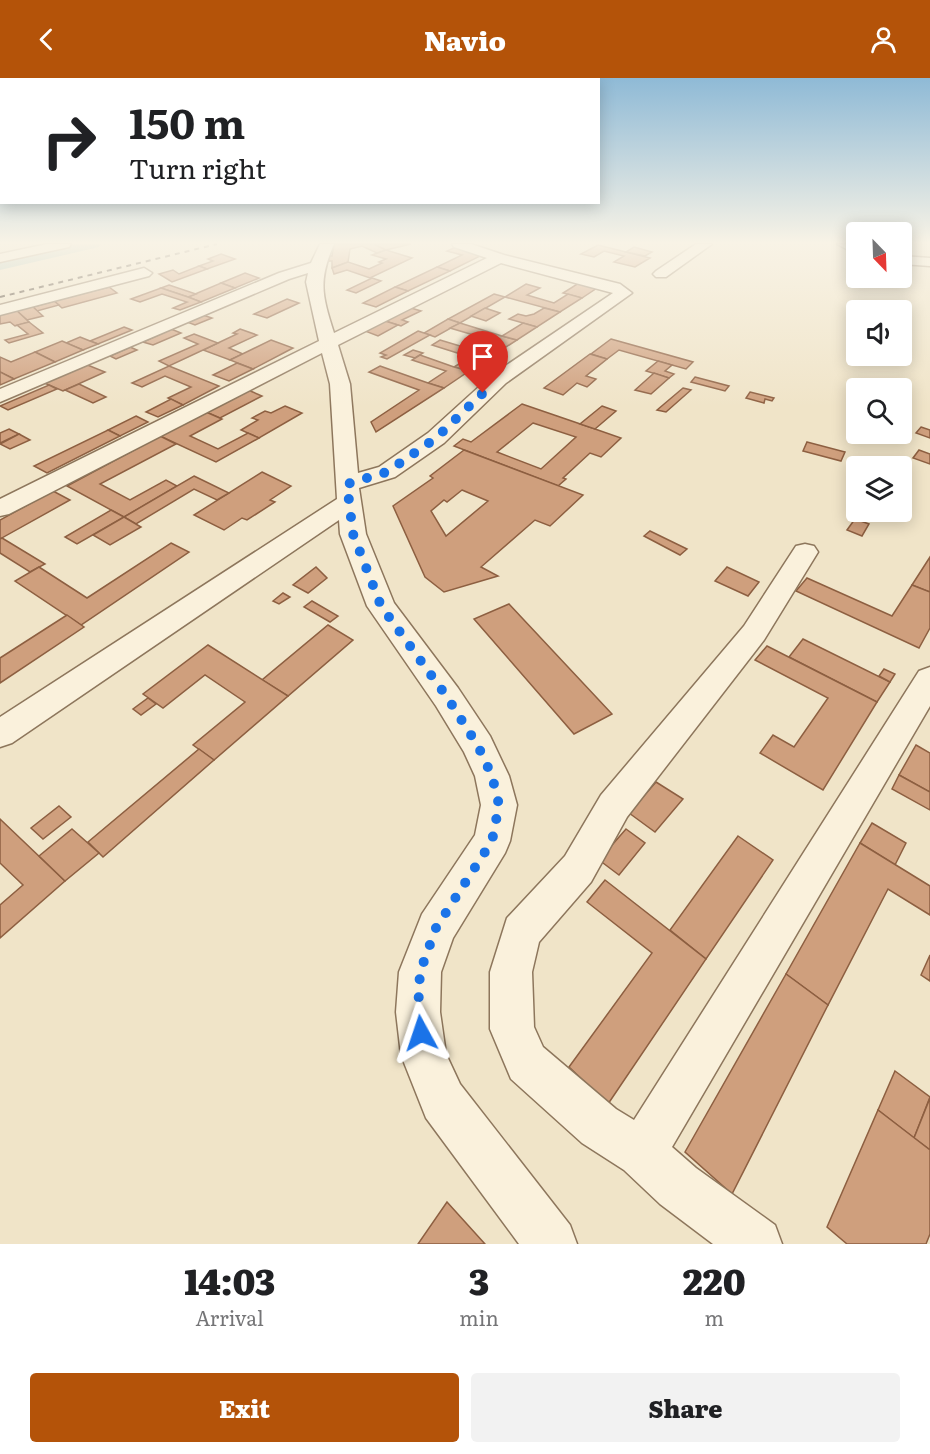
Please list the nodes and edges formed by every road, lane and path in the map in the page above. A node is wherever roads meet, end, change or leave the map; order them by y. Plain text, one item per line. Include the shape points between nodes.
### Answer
1 (45, 298) edge
2 (231, 298) edge
3 (318, 298) edge
4 (418, 298) edge
5 (615, 298) edge
6 (0, 310) edge
7 (328, 343) junction
8 (0, 396) edge
9 (348, 493) junction
10 (0, 509) edge
11 (805, 552) dead end
12 (930, 679) edge
13 (0, 734) edge
14 (641, 1154) junction
15 (552, 1244) edge
16 (756, 1244) edge

1 - 6 street
2 - 8 street
3 - 7 street
4 - 7 street
5 - 9 street via 499,379 436,438
7 - 9 street via 340,384
7 - 10 street
9 - 13 street
9 - 15 street via 353,534 381,606 478,746 492,776 499,805 492,841 436,928 420,972 418,1011 424,1055 443,1101
11 - 14 street via 754,633 614,806 578,869 521,932 511,972 512,1029 527,1063 599,1126
12 - 14 street
14 - 16 street

